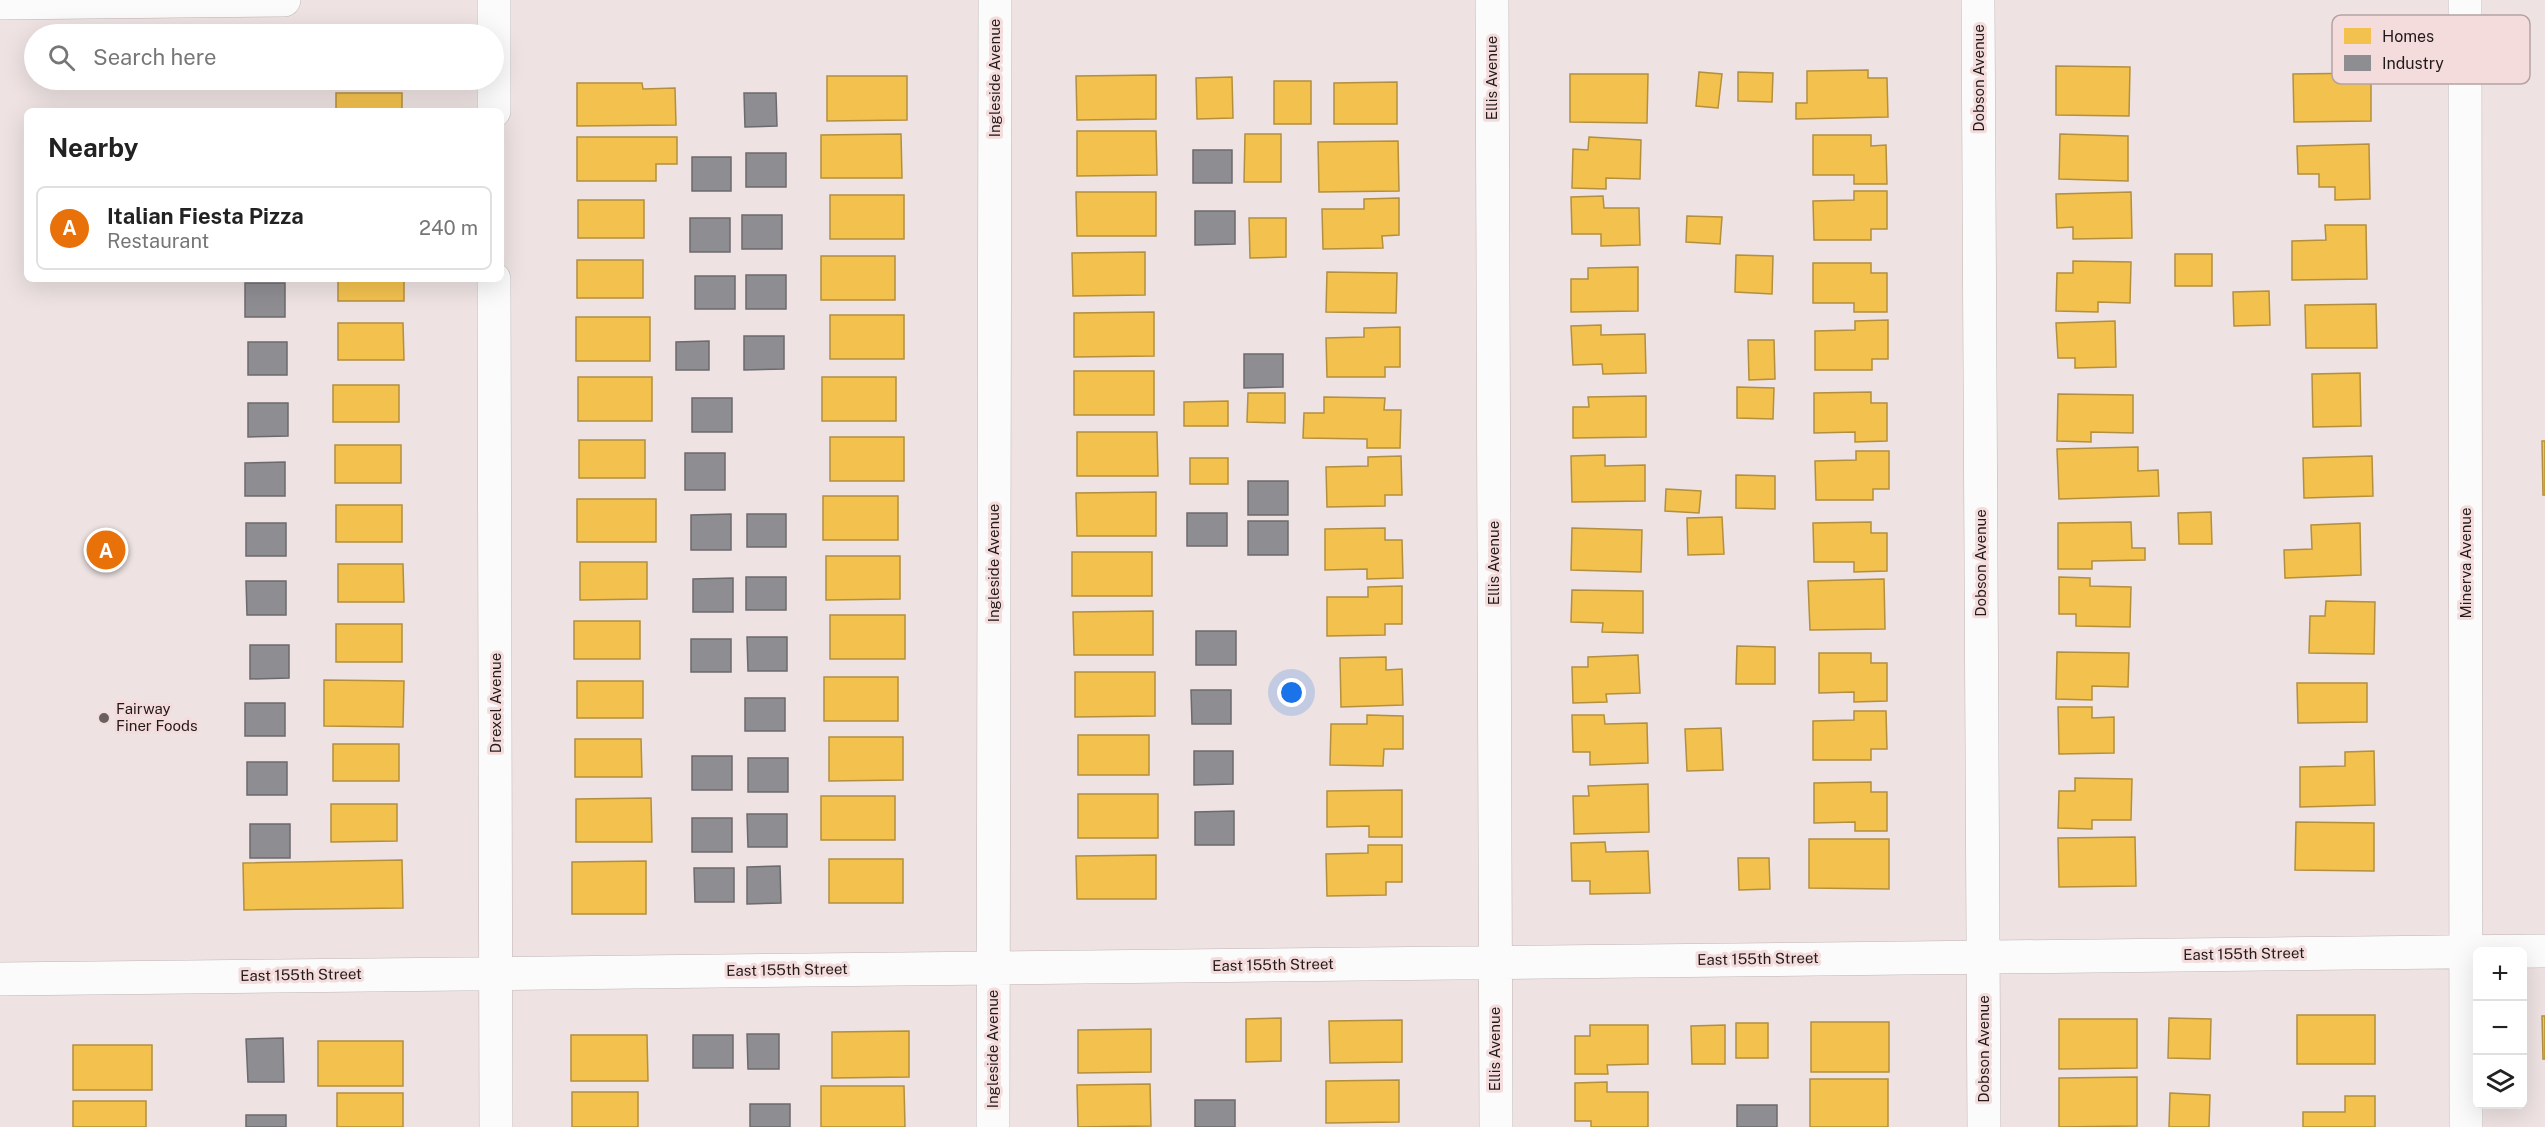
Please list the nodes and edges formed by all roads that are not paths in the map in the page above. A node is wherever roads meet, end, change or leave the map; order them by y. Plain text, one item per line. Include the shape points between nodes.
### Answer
1 (284, 0) edge
2 (494, 0) edge
3 (995, 0) edge
4 (1492, 0) edge
5 (1978, 0) edge
6 (2465, 0) edge
7 (0, 3) edge
8 (2465, 15) edge
9 (494, 24) edge
10 (2465, 84) edge
11 (494, 90) edge
12 (494, 108) edge
13 (495, 282) edge
14 (2466, 951) junction
15 (2545, 951) edge
16 (1983, 957) junction
17 (1495, 962) junction
18 (993, 968) junction
19 (497, 973) junction
20 (0, 979) edge
21 (496, 1127) edge
22 (993, 1127) edge
23 (1496, 1127) edge
24 (1984, 1127) edge
25 (2466, 1127) edge

1 - 7 street
2 - 9 street
3 - 18 street, Ingleside Avenue
4 - 17 street, Ellis Avenue
5 - 16 street, Dobson Avenue
6 - 8 street, Minerva Avenue
10 - 14 street, Minerva Avenue
11 - 12 street
13 - 19 street, Drexel Avenue
14 - 15 street, East 155th Street
14 - 16 street, East 155th Street
14 - 25 street, Minerva Avenue
16 - 17 street, East 155th Street
16 - 24 street, Dobson Avenue
17 - 18 street, East 155th Street
17 - 23 street, Ellis Avenue
18 - 19 street, East 155th Street
18 - 22 street, Ingleside Avenue
19 - 20 street, East 155th Street
19 - 21 street, Drexel Avenue

